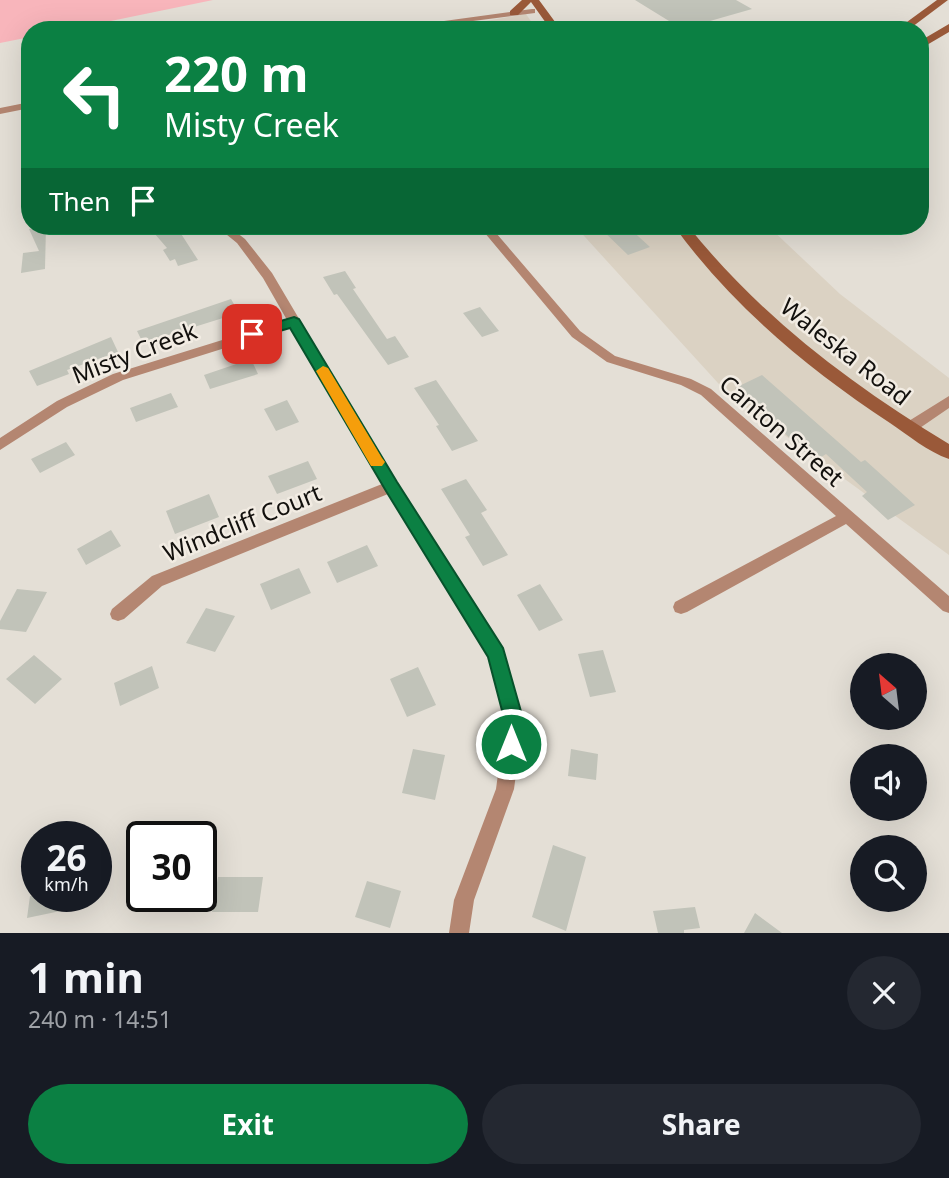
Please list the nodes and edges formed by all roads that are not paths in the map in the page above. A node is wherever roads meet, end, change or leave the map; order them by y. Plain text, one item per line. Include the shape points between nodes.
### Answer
1 (943, 0) edge
2 (529, 3) edge
3 (514, 13) joint
4 (452, 21) edge
5 (539, 21) edge
6 (547, 21) edge
7 (914, 21) edge
8 (949, 27) edge
9 (929, 40) edge
10 (21, 107) edge
11 (0, 111) edge
12 (233, 235) edge
13 (492, 235) edge
14 (689, 235) edge
15 (699, 235) edge
16 (724, 276) junction
17 (294, 322) junction
18 (949, 401) edge
19 (909, 428) junction
20 (0, 445) edge
21 (949, 452) edge
22 (391, 487) junction
23 (847, 517) junction
24 (949, 606) edge
25 (681, 607) dead end
26 (118, 614) dead end
27 (459, 933) edge

1 - 7 main road
2 - 3 main road
2 - 5 main road
2 - 6 main road
3 - 4 street
8 - 9 main road
10 - 11 street
12 - 17 street via 268,276
13 - 23 street, Canton Street via 576,334 611,359 706,392
14 - 16 main road, Waleska Road
15 - 16 main road, Waleska Road
16 - 19 main road, Waleska Road via 812,359
17 - 20 street, Misty Creek via 118,377 62,404
17 - 22 street
18 - 19 street
19 - 21 main road, Waleska Road
22 - 26 street, Windcliff Court via 157,581
22 - 27 street via 496,654 514,722 505,789 464,900
23 - 24 street, Canton Street
23 - 25 street

